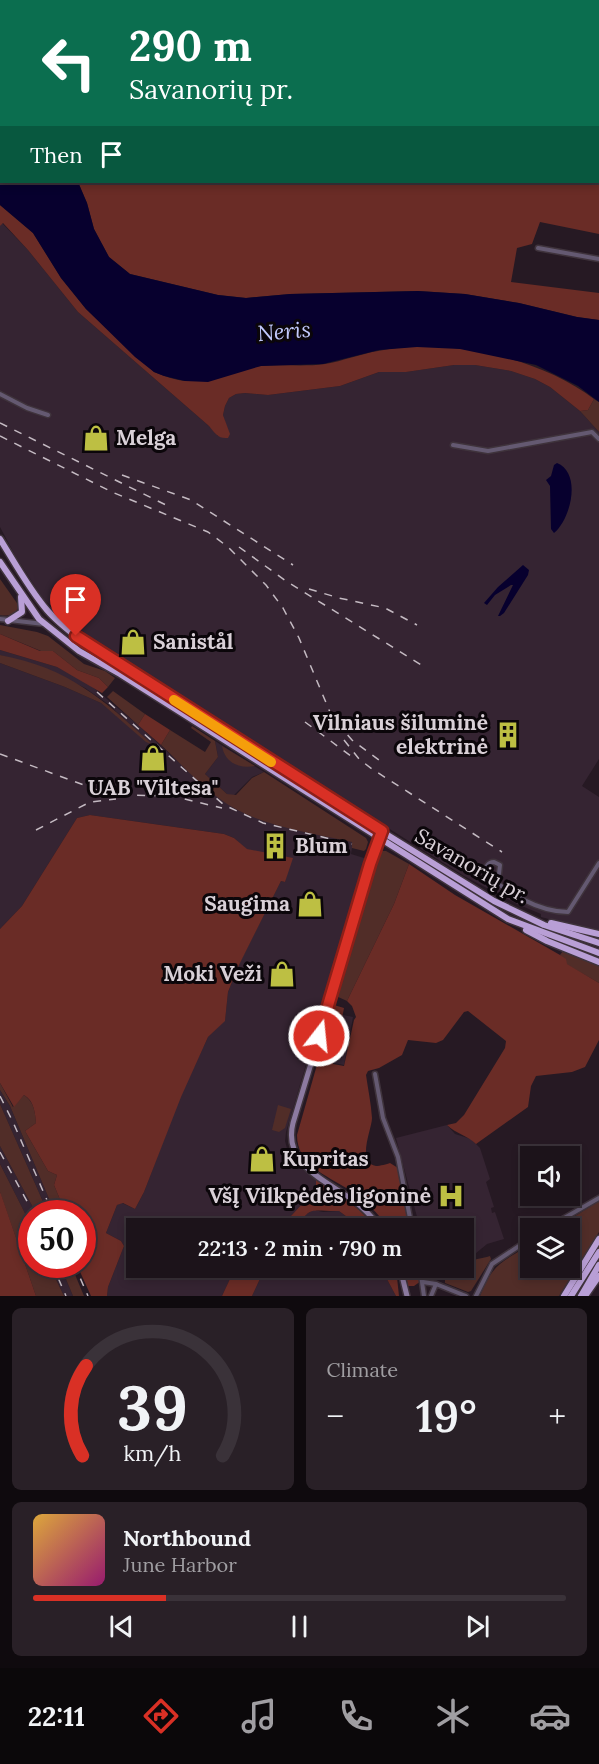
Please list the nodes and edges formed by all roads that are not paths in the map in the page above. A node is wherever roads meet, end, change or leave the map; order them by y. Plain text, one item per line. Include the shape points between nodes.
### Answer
1 (538, 248) dead end
2 (599, 259) edge
3 (0, 394) edge
4 (48, 415) dead end
5 (599, 439) edge
6 (453, 445) dead end
7 (0, 539) edge
8 (0, 562) edge
9 (20, 594) junction
10 (0, 619) edge
11 (56, 619) junction
12 (9, 621) junction
13 (45, 624) junction
14 (382, 831) junction
15 (378, 839) junction
16 (599, 862) edge
17 (597, 869) edge
18 (498, 883) junction
19 (508, 919) junction
20 (533, 920) junction
21 (599, 934) edge
22 (599, 943) edge
23 (599, 953) edge
24 (599, 962) edge
25 (375, 1074) dead end
26 (599, 1198) edge
27 (371, 1218) edge
28 (410, 1218) edge
29 (564, 1218) edge
30 (599, 1239) edge
31 (520, 1245) edge
32 (598, 1252) edge
33 (599, 1265) edge
34 (599, 1276) edge
35 (402, 1278) edge
36 (422, 1278) edge
37 (423, 1282) junction
38 (436, 1284) junction
39 (407, 1296) edge
40 (424, 1296) edge
41 (431, 1296) edge
42 (466, 1296) edge
43 (476, 1296) edge
44 (564, 1296) edge
45 (571, 1296) edge
46 (583, 1296) edge

1 - 2 street
3 - 4 street
5 - 6 street via 592,432 488,451
7 - 11 highway, Savanorių pr. via 31,589
8 - 9 highway, Savanorių pr.
9 - 12 highway via 22,612
9 - 13 highway, Savanorių pr.
10 - 12 street
11 - 13 highway
11 - 14 highway, Savanorių pr. via 103,655
12 - 13 street
13 - 15 highway, Savanorių pr. via 80,651
14 - 15 main road
14 - 20 highway, Savanorių pr. via 494,901
15 - 19 highway, Savanorių pr.
15 - 27 main road via 291,1139 293,1151 303,1165
16 - 17 street
17 - 18 street via 565,912 531,903
18 - 18 street via 485,873 490,862 500,865
19 - 23 highway, Savanorių pr.
19 - 24 highway via 547,941
20 - 21 highway
20 - 22 highway, Savanorių pr.
25 - 28 street
26 - 29 street
30 - 44 highway
31 - 43 street via 492,1264
32 - 45 highway
33 - 46 highway
34 - 46 highway
35 - 39 main road
36 - 37 street
37 - 38 street
37 - 40 street
38 - 41 street
38 - 42 street

